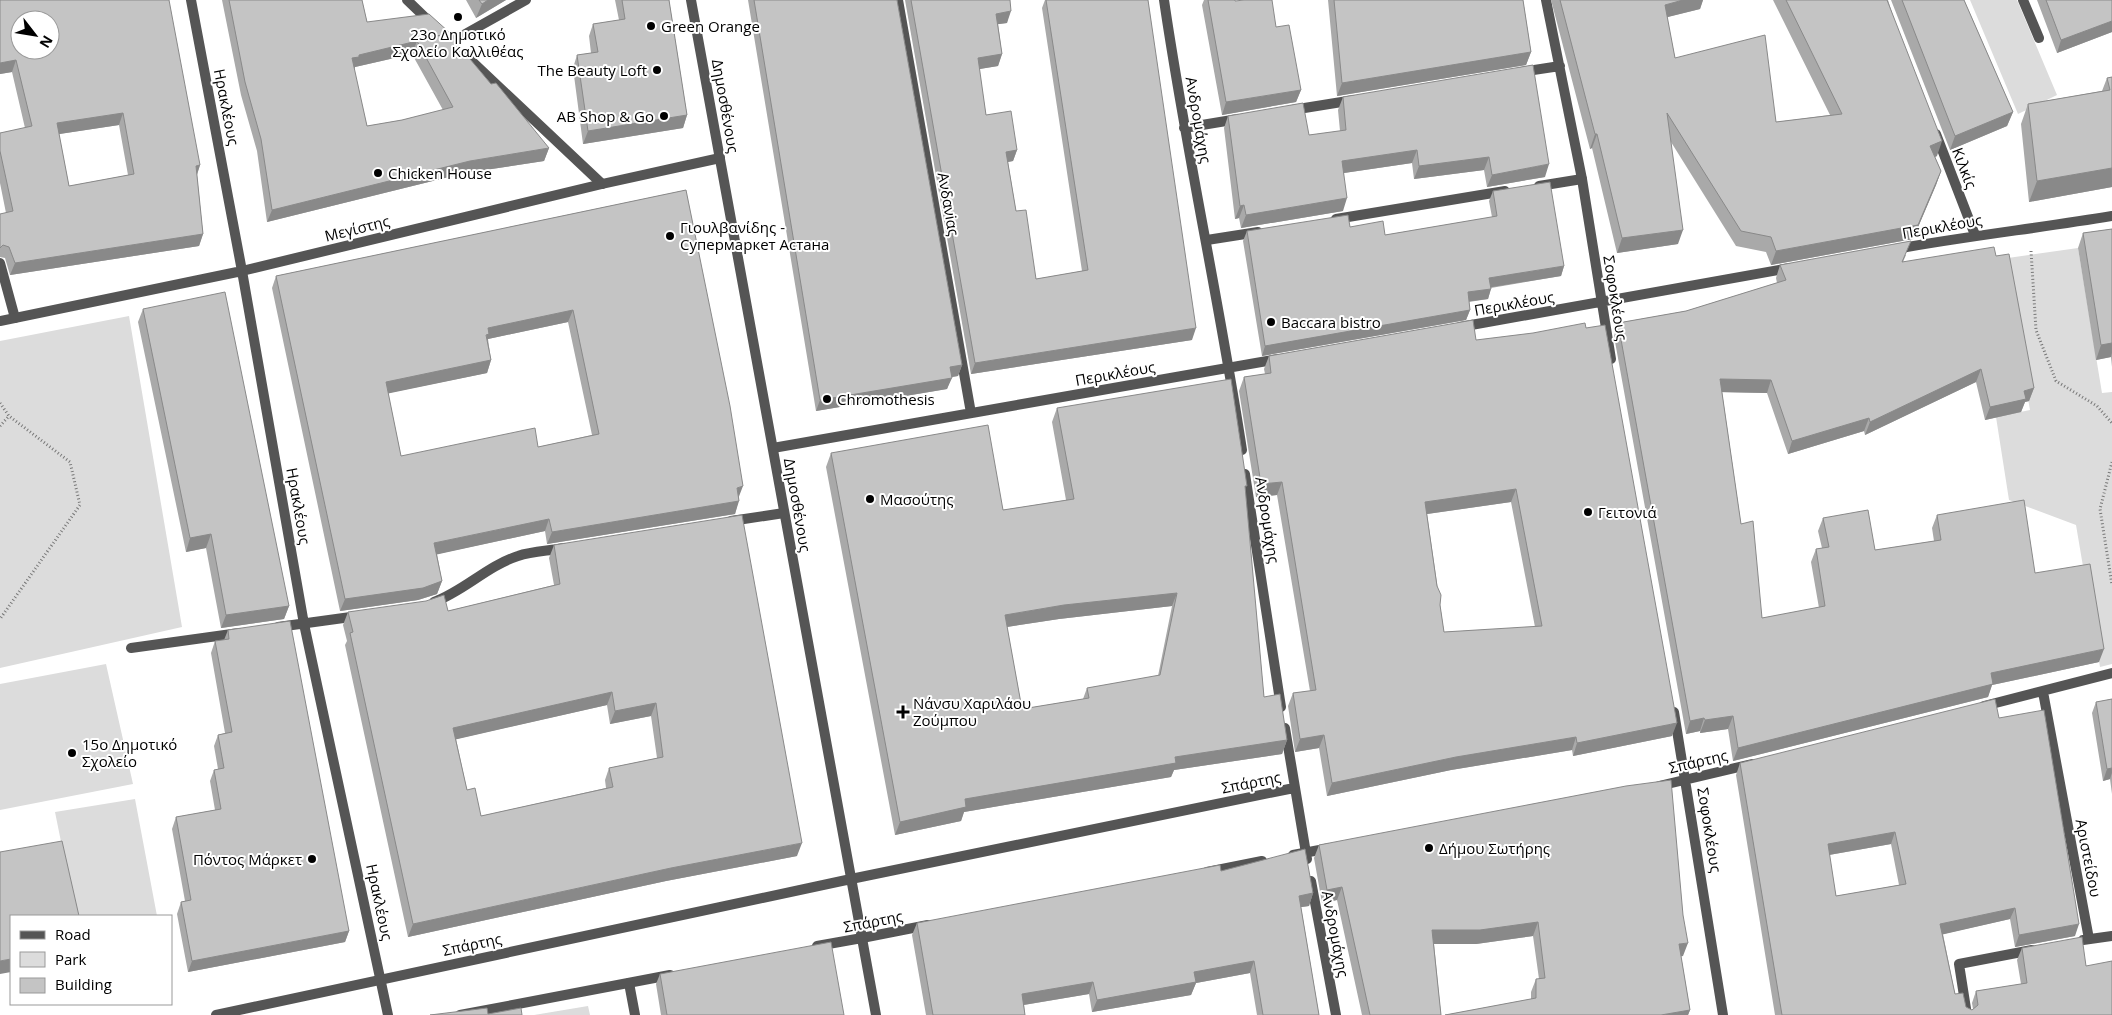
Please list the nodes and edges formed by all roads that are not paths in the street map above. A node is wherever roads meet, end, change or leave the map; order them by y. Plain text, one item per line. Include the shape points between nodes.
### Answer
1 (191, 0) edge
2 (407, 0) edge
3 (526, 0) edge
4 (691, 0) edge
5 (898, 0) edge
6 (1164, 0) edge
7 (1546, 0) edge
8 (2023, 0) edge
9 (445, 36) junction
10 (2039, 38) dead end
11 (1560, 66) junction
12 (1511, 74) edge
13 (1367, 98) edge
14 (1280, 112) edge
15 (1251, 117) edge
16 (1933, 126) edge
17 (1184, 128) junction
18 (720, 158) junction
19 (1582, 178) junction
20 (602, 184) junction
21 (2112, 216) edge
22 (1322, 221) edge
23 (1265, 231) edge
24 (1975, 235) junction
25 (1207, 240) junction
26 (1886, 251) edge
27 (0, 263) edge
28 (1798, 267) edge
29 (242, 271) junction
30 (1602, 303) junction
31 (15, 318) junction
32 (0, 322) edge
33 (1448, 330) edge
34 (1285, 358) edge
35 (1229, 368) junction
36 (1612, 369) edge
37 (971, 413) junction
38 (773, 448) junction
39 (784, 513) junction
40 (718, 524) edge
41 (575, 547) edge
42 (420, 607) edge
43 (372, 614) edge
44 (304, 624) junction
45 (266, 629) edge
46 (247, 632) edge
47 (131, 648) dead end
48 (2112, 673) edge
49 (2043, 692) junction
50 (1672, 696) edge
51 (1976, 708) edge
52 (1764, 761) edge
53 (1687, 780) junction
54 (1294, 788) junction
55 (1644, 788) edge
56 (1344, 846) edge
57 (1306, 853) junction
58 (1200, 873) edge
59 (851, 879) junction
60 (940, 923) edge
61 (2112, 936) edge
62 (862, 938) junction
63 (2089, 939) junction
64 (2071, 942) edge
65 (2043, 948) edge
66 (806, 949) edge
67 (678, 973) edge
68 (381, 979) junction
69 (629, 982) junction
70 (216, 1015) edge
71 (388, 1015) edge
72 (460, 1015) edge
73 (635, 1015) edge
74 (876, 1015) edge
75 (1336, 1015) edge
76 (1723, 1015) edge
77 (1967, 1015) edge

1 - 29 street, Ηρακλέους
2 - 9 street
3 - 9 street
4 - 18 street, Δημοσθένους
5 - 37 street, Ανδανiας
6 - 17 street, Ανδρομάχης
7 - 11 street, Σοφοκλέους
8 - 10 street
9 - 20 street
11 - 12 street
11 - 19 street, Σοφοκλέους
13 - 14 street
15 - 17 street
16 - 24 street, Κιλκίς
17 - 25 street, Ανδρομάχης
18 - 20 street, Μεγίστης
18 - 38 street, Δημοσθένους
19 - 22 street
19 - 30 street, Σοφοκλέους
20 - 29 street, Μεγίστης
21 - 24 street, Περικλέους
23 - 25 street
24 - 26 street, Περικλέους
25 - 35 street, Ανδρομάχης
27 - 31 street
28 - 30 street, Περικλέους
29 - 31 street, Μεγίστης
29 - 44 street, Ηρακλέους
30 - 33 street, Περικλέους
30 - 36 street, Σοφοκλέους
31 - 32 street, Μεγίστης
34 - 35 street, Περικλέους
35 - 37 street, Περικλέους
35 - 54 street, Ανδρομάχης
37 - 38 street, Περικλέους
38 - 39 street, Δημοσθένους
39 - 40 street
39 - 59 street, Δημοσθένους
41 - 42 street via 518,556 480,575 451,596
43 - 44 street
44 - 45 street
44 - 68 street, Ηρακλέους
46 - 47 street
48 - 49 street
49 - 51 street
49 - 63 street, Αριστείδου
50 - 53 street, Σοφοκλέους
52 - 53 street, Σπάρτης
53 - 55 street, Σπάρτης
53 - 76 street, Σοφοκλέους
54 - 57 street, Ανδρομάχης
54 - 59 street, Σπάρτης
56 - 57 street
57 - 58 street
57 - 75 street, Ανδρομάχης
59 - 62 street, Δημοσθένους
59 - 68 street, Σπάρτης
60 - 62 street, Σπάρτης
61 - 63 street
62 - 66 street, Σπάρτης
62 - 74 street, Δημοσθένους
63 - 64 street
65 - 77 street via 1960,964
67 - 69 street
68 - 70 street, Σπάρτης
68 - 71 street, Ηρακλέους
69 - 72 street
69 - 73 street

